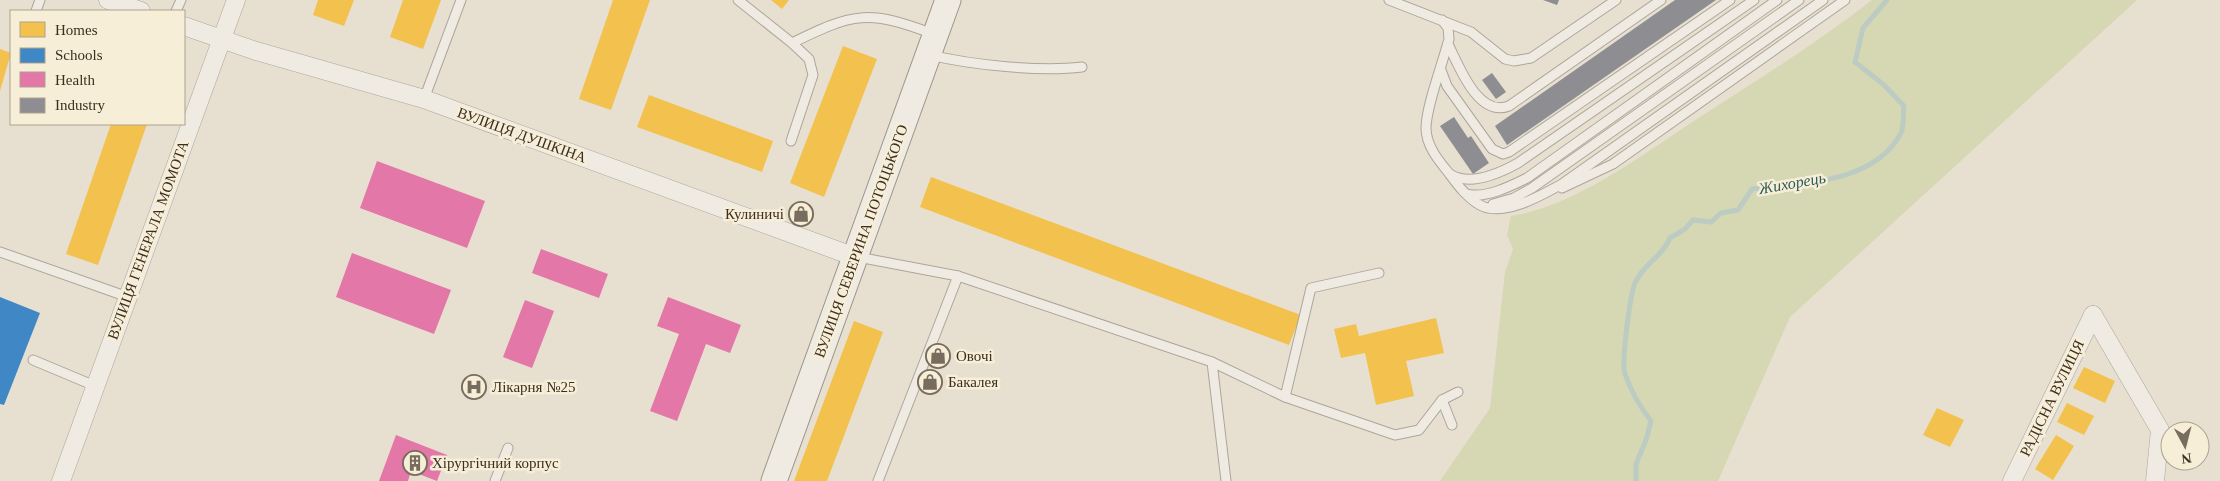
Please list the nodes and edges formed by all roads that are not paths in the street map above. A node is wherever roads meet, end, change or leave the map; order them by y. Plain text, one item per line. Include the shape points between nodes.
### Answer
1 (108, 0) edge
2 (236, 0) edge
3 (461, 0) edge
4 (738, 0) edge
5 (948, 0) edge
6 (1389, 0) edge
7 (1616, 0) edge
8 (1661, 0) edge
9 (1730, 0) edge
10 (1754, 0) edge
11 (1777, 0) edge
12 (1799, 0) edge
13 (1823, 0) edge
14 (1845, 0) edge
15 (138, 10) edge
16 (1442, 20) junction
17 (185, 26) edge
18 (221, 38) junction
19 (792, 44) junction
20 (1448, 44) junction
21 (932, 45) junction
22 (1082, 67) dead end
23 (1441, 70) junction
24 (424, 99) junction
25 (791, 141) dead end
26 (1448, 173) junction
27 (1464, 193) junction
28 (1536, 199) junction
29 (1481, 206) junction
30 (0, 252) edge
31 (855, 257) junction
32 (1379, 273) dead end
33 (958, 276) junction
34 (128, 297) junction
35 (33, 360) dead end
36 (1212, 362) junction
37 (96, 386) junction
38 (1458, 392) dead end
39 (1284, 397) junction
40 (1442, 400) junction
41 (1452, 425) dead end
42 (508, 448) dead end
43 (61, 481) edge
44 (495, 481) edge
45 (774, 481) edge
46 (878, 481) edge
47 (1226, 481) edge
48 (2012, 481) edge
49 (2155, 481) edge

1 - 15 street
2 - 18 street, ВУЛИЦЯ ГЕНЕРАЛА МОМОТА
3 - 24 lane
4 - 19 lane
5 - 21 street, ВУЛИЦЯ СЕВЕРИНА ПОТОЦЬКОГО
6 - 16 lane
7 - 16 lane via 1524,60 1505,59 1479,37
8 - 20 lane via 1502,109 1490,108 1482,102
9 - 23 lane via 1503,154 1492,149 1448,86
10 - 26 lane via 1518,163 1477,179 1463,179
11 - 27 lane via 1527,178 1478,195
12 - 29 lane via 1532,188 1514,198
13 - 28 lane
14 - 28 lane via 1613,164
16 - 20 lane via 1448,28
17 - 18 street, ВУЛИЦЯ ДУШКІНА
18 - 24 street, ВУЛИЦЯ ДУШКІНА
18 - 34 street, ВУЛИЦЯ ГЕНЕРАЛА МОМОТА
19 - 21 lane via 847,19 867,17 900,21
19 - 25 lane via 809,59 813,75
20 - 23 lane
21 - 22 lane via 952,60 1060,70
21 - 31 street, ВУЛИЦЯ СЕВЕРИНА ПОТОЦЬКОГО
23 - 26 lane via 1426,129 1429,143
24 - 31 street, ВУЛИЦЯ ДУШКІНА
26 - 27 lane
27 - 29 lane
28 - 29 lane via 1519,205
30 - 34 lane
31 - 33 lane
31 - 45 street, ВУЛИЦЯ СЕВЕРИНА ПОТОЦЬКОГО
32 - 39 lane via 1311,288
33 - 36 lane
33 - 46 lane
34 - 37 street, ВУЛИЦЯ ГЕНЕРАЛА МОМОТА
35 - 37 lane
36 - 39 lane
36 - 47 lane
37 - 43 street, ВУЛИЦЯ ГЕНЕРАЛА МОМОТА
38 - 40 lane
39 - 40 lane via 1396,435 1419,430
40 - 41 lane
42 - 44 lane
48 - 49 street, РАДІСНА ВУЛИЦЯ via 2093,315 2160,430

